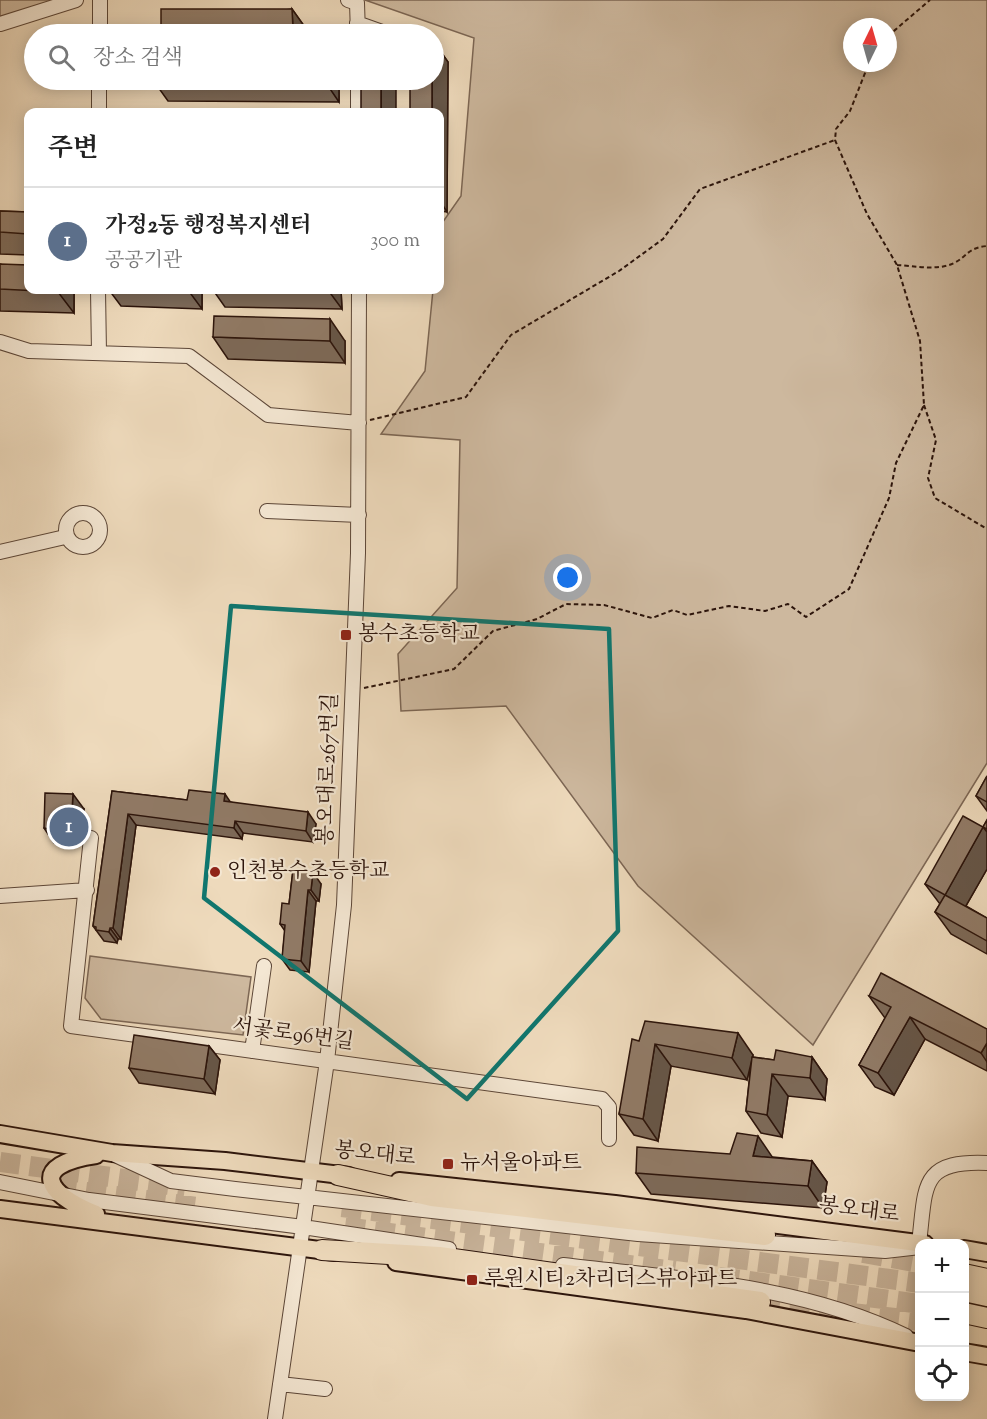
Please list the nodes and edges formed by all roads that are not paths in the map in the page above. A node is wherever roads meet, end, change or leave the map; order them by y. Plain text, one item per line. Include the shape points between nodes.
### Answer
1 (76, 0) edge
2 (100, 0) edge
3 (348, 0) edge
4 (0, 24) edge
5 (100, 24) edge
6 (357, 24) edge
7 (99, 90) edge
8 (358, 90) edge
9 (99, 108) edge
10 (358, 108) edge
11 (98, 294) edge
12 (359, 294) edge
13 (0, 342) edge
14 (99, 353) junction
15 (359, 423) junction
16 (267, 511) dead end
17 (359, 515) junction
18 (65, 537) dead end
19 (0, 552) edge
20 (91, 838) dead end
21 (87, 890) junction
22 (0, 896) edge
23 (264, 966) dead end
24 (252, 1051) junction
25 (327, 1061) junction
26 (0, 1134) edge
27 (609, 1139) dead end
28 (112, 1153) junction
29 (987, 1163) edge
30 (309, 1172) junction
31 (338, 1175) junction
32 (0, 1182) edge
33 (58, 1195) junction
34 (307, 1195) junction
35 (0, 1209) edge
36 (115, 1222) junction
37 (303, 1227) junction
38 (765, 1234) dead end
39 (921, 1239) edge
40 (915, 1244) edge
41 (915, 1246) edge
42 (301, 1247) junction
43 (322, 1250) junction
44 (969, 1251) edge
45 (987, 1253) edge
46 (969, 1275) edge
47 (987, 1279) edge
48 (969, 1293) edge
49 (987, 1296) edge
50 (760, 1302) tunnel mouth
51 (969, 1314) edge
52 (987, 1318) edge
53 (969, 1326) edge
54 (987, 1328) edge
55 (915, 1340) edge
56 (915, 1342) edge
57 (969, 1353) edge
58 (987, 1356) edge
59 (280, 1384) junction
60 (325, 1389) dead end
61 (275, 1419) edge

1 - 4 street
2 - 5 street
3 - 6 street via 357,3
7 - 9 street
8 - 10 street
11 - 14 street
12 - 15 street, 봉오대로267번길
13 - 14 street via 29,351
14 - 15 street via 189,356 268,416
15 - 17 street, 봉오대로267번길
16 - 17 street
17 - 25 street, 봉오대로267번길 via 344,905
18 - 19 street
20 - 21 street, 서곷로96번길
21 - 22 street
21 - 24 street, 서곷로96번길 via 71,1026
23 - 24 street
24 - 25 street, 서곷로96번길
25 - 27 street, 서곷로96번길 via 602,1099 609,1107
25 - 30 street, 봉오대로267번길
26 - 28 main road, 봉오대로
28 - 30 main road, 봉오대로
28 - 33 main road via 59,1165 51,1184
28 - 34 street via 171,1181
29 - 39 street via 954,1163 933,1176 925,1191
30 - 31 main road, 봉오대로
30 - 34 street, 봉오대로267번길
31 - 38 highway via 432,1196
31 - 40 main road, 봉오대로 via 615,1204
32 - 33 street
33 - 36 main road
33 - 37 street
34 - 37 street, 봉오대로267번길
34 - 41 street via 638,1234 885,1251
35 - 36 main road
36 - 42 main road
37 - 42 street, 봉오대로267번길
37 - 55 street via 489,1256 767,1290 822,1303
42 - 43 main road
42 - 59 street, 봉오대로267번길
43 - 50 highway via 439,1257
43 - 56 main road via 746,1310
44 - 45 main road
46 - 47 highway
48 - 49 highway
51 - 52 highway
53 - 54 highway
57 - 58 main road
59 - 60 street
59 - 61 street, 봉오대로267번길

